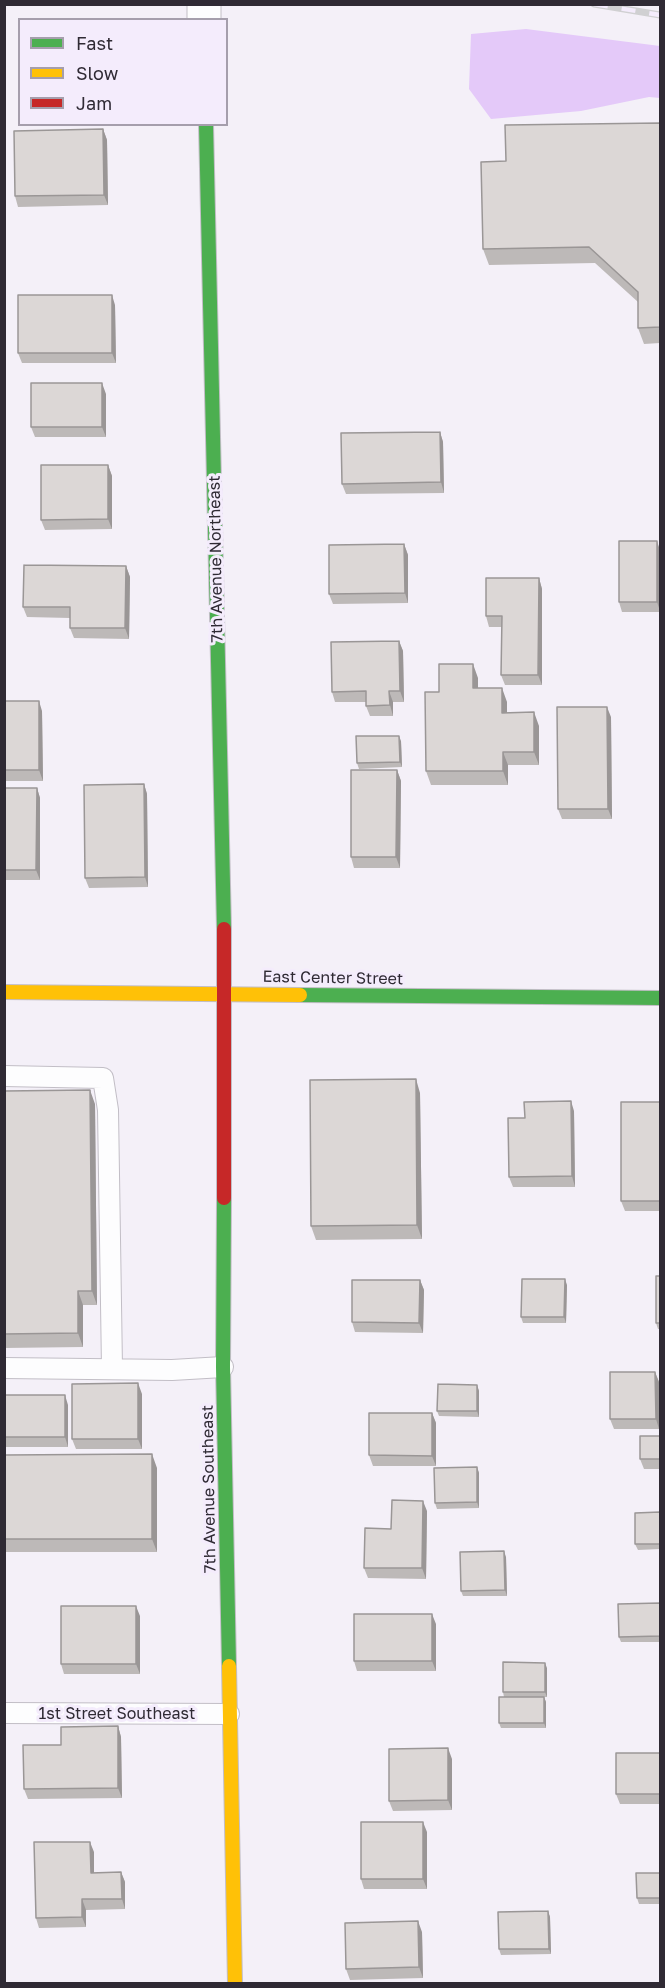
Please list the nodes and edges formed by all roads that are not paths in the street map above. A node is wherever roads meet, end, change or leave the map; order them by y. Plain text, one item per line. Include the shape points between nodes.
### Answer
1 (206, 126) edge
2 (4, 992) edge
3 (225, 993) junction
4 (660, 999) edge
5 (4, 1077) edge
6 (223, 1367) junction
7 (4, 1368) edge
8 (112, 1368) junction
9 (4, 1713) edge
10 (230, 1714) junction
11 (235, 1983) edge

1 - 3 street, 7th Avenue Northeast
2 - 3 street, East Center Street
3 - 4 street, East Center Street
3 - 6 street, 7th Avenue Southeast
5 - 8 lane via 103,1078 108,1110
6 - 8 lane
6 - 10 street, 7th Avenue Southeast
7 - 8 lane
9 - 10 lane, 1st Street Southeast
10 - 11 street, 7th Avenue Southeast

